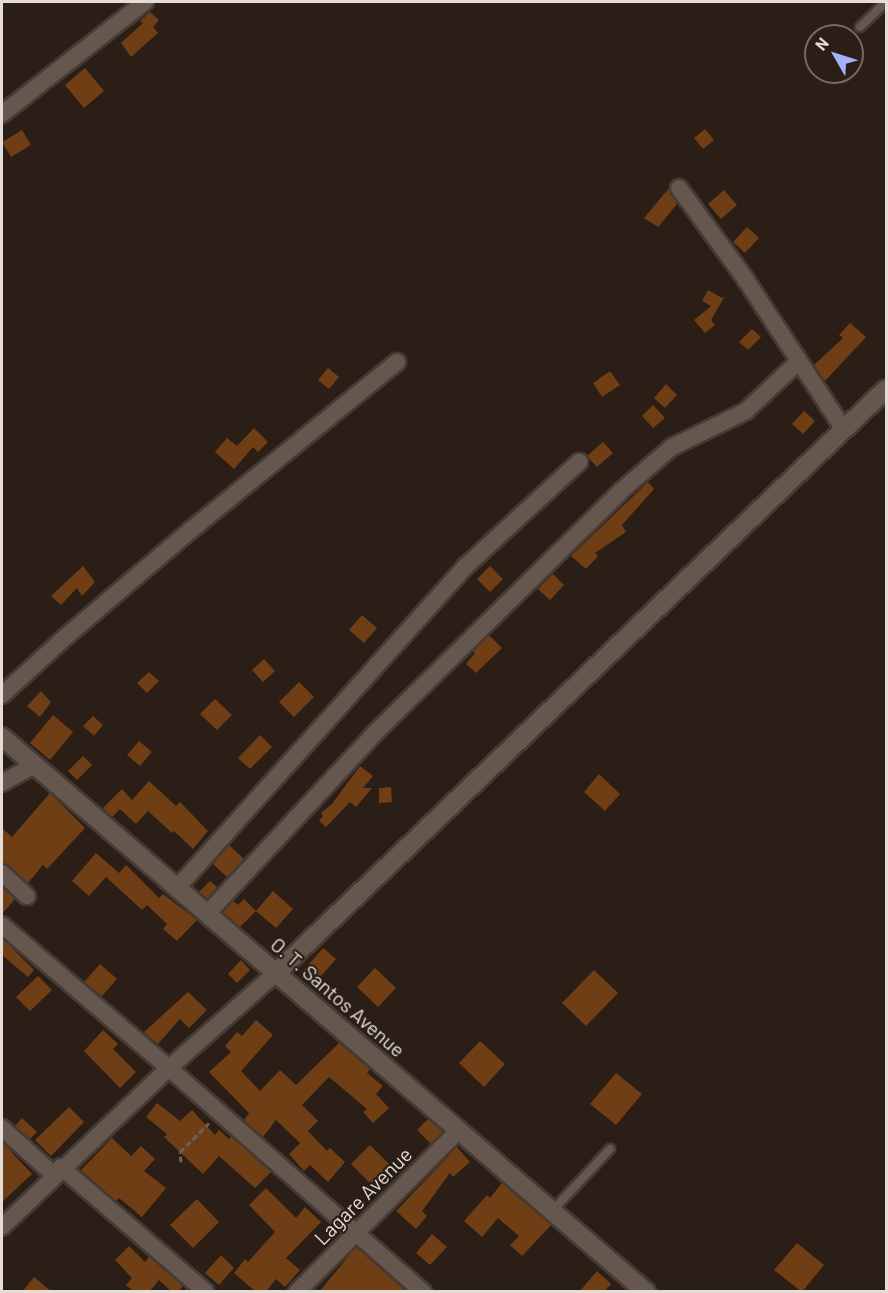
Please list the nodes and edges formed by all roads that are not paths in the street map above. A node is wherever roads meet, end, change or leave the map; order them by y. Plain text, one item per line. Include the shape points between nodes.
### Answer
1 (145, 2) edge
2 (886, 2) edge
3 (863, 24) edge
4 (2, 114) edge
5 (679, 188) dead end
6 (397, 362) dead end
7 (798, 362) junction
8 (886, 389) edge
9 (844, 430) junction
10 (579, 462) dead end
11 (2, 695) edge
12 (2, 737) edge
13 (35, 765) junction
14 (2, 783) edge
15 (2, 873) edge
16 (177, 888) junction
17 (27, 896) dead end
18 (207, 914) junction
19 (2, 925) edge
20 (276, 973) junction
21 (169, 1068) junction
22 (2, 1128) edge
23 (459, 1130) junction
24 (610, 1149) dead end
25 (58, 1171) junction
26 (552, 1211) junction
27 (2, 1227) edge
28 (355, 1232) junction
29 (637, 1289) edge
30 (206, 1292) edge
31 (297, 1292) edge
32 (423, 1292) edge

1 - 4 street
2 - 3 lane
5 - 7 street via 746,280
6 - 11 street via 191,530
7 - 9 street
7 - 18 street via 746,411 672,447 621,491 375,733
8 - 9 street
9 - 20 street
10 - 16 street via 466,566
12 - 13 street, O. T. Santos Avenue
13 - 14 street
13 - 16 street, O. T. Santos Avenue
15 - 17 street
16 - 18 street, O. T. Santos Avenue
18 - 20 street, O. T. Santos Avenue
19 - 21 street
20 - 21 street
20 - 23 street, O. T. Santos Avenue
21 - 25 street
21 - 28 street
22 - 25 street
23 - 26 street, O. T. Santos Avenue
23 - 28 street, Lagare Avenue
24 - 26 lane
25 - 27 street
25 - 30 street
26 - 29 street, O. T. Santos Avenue
28 - 31 street, Lagare Avenue
28 - 32 street

